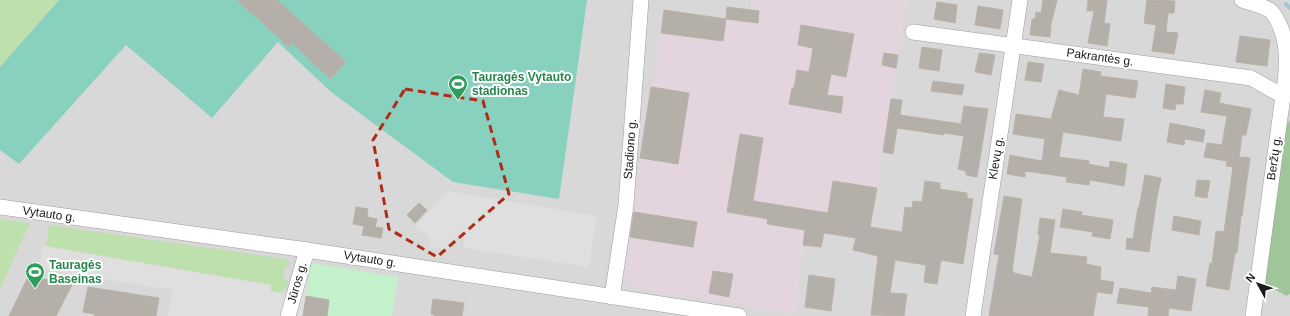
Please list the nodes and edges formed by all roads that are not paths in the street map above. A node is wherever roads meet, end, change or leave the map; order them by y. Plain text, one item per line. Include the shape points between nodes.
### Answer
1 (641, 0) edge
2 (1020, 0) edge
3 (1242, 0) edge
4 (912, 32) dead end
5 (1014, 45) junction
6 (1283, 96) junction
7 (0, 207) edge
8 (307, 250) junction
9 (612, 297) junction
10 (647, 309) edge
11 (288, 316) edge
12 (739, 316) edge
13 (972, 316) edge
14 (1253, 316) edge

1 - 9 street, Stadiono g. via 626,205
2 - 5 street, Klevų g.
3 - 6 street, Beržų g. via 1270,10 1281,23 1287,36 1289,64
4 - 5 street, Pakrantės g.
5 - 6 street, Pakrantės g. via 1251,78
5 - 13 street, Klevų g.
6 - 14 street, Beržų g.
7 - 8 street, Vytauto g.
8 - 9 street, Vytauto g.
8 - 11 street, Jūros g.
9 - 10 street, Vytauto g.
10 - 12 street, Vytauto g.

